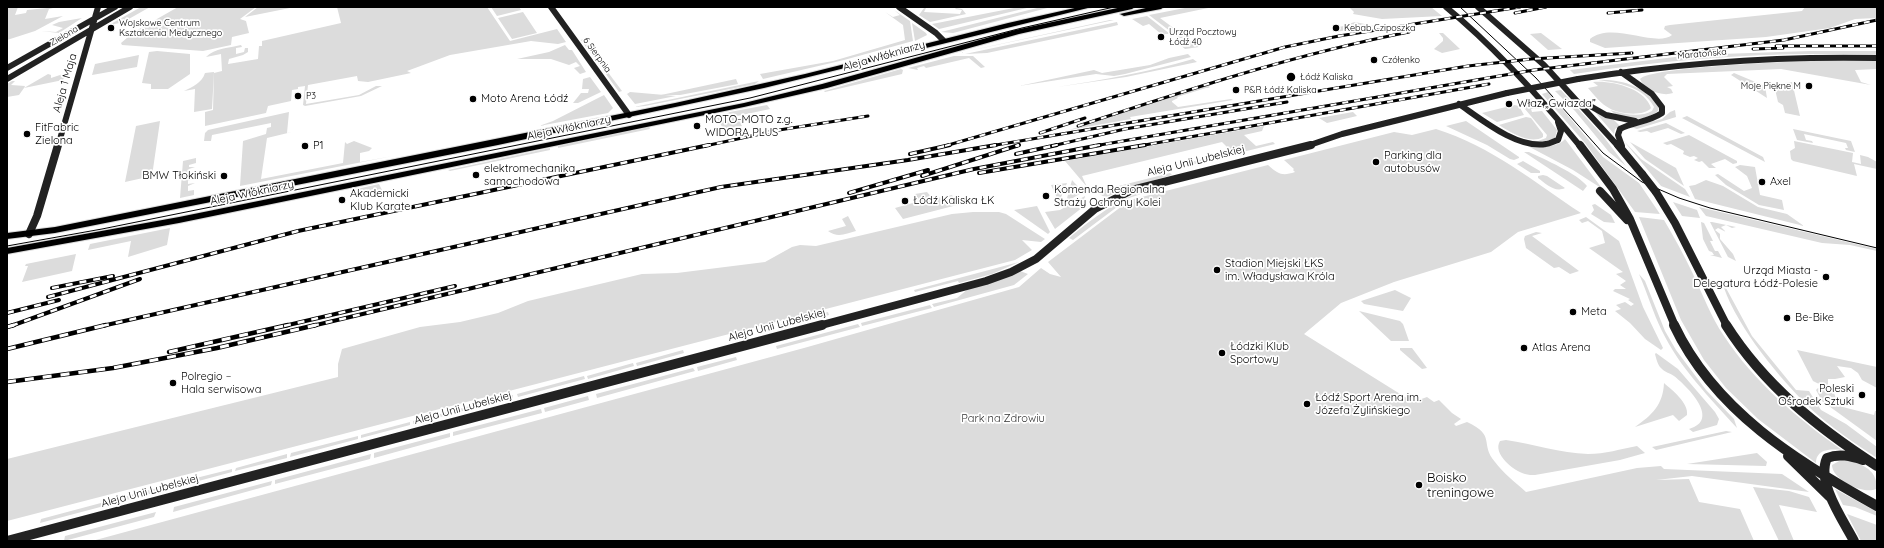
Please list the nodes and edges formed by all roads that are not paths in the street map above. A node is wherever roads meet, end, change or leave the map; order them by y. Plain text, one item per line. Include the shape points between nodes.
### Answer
1 (98, 7) edge
2 (115, 7) edge
3 (130, 7) edge
4 (551, 7) edge
5 (899, 7) edge
6 (1066, 7) edge
7 (1089, 7) edge
8 (1132, 7) edge
9 (1161, 7) edge
10 (1446, 7) edge
11 (1478, 7) edge
12 (95, 19) junction
13 (92, 30) junction
14 (943, 40) junction
15 (87, 46) junction
16 (62, 48) junction
17 (952, 50) junction
18 (1877, 58) edge
19 (7, 68) edge
20 (1621, 72) junction
21 (7, 79) edge
22 (1531, 87) joint
23 (1572, 93) junction
24 (1459, 104) junction
25 (629, 115) junction
26 (1556, 118) junction
27 (1640, 121) junction
28 (1624, 153) junction
29 (1600, 191) dead end
30 (1633, 226) junction
31 (29, 234) junction
32 (7, 236) edge
33 (7, 252) edge
34 (1778, 444) junction
35 (1875, 466) edge
36 (1824, 475) junction
37 (1834, 502) junction
38 (1877, 506) edge
39 (7, 541) edge
40 (1854, 541) edge

1 - 12 street, Aleja 1 Maja
2 - 12 street, Zielona
3 - 13 street, Zielona
4 - 25 street, 6 Sierpnia
5 - 14 street
6 - 14 main road via 1008,20
7 - 14 main road, Aleja Włókniarzy
8 - 17 main road, Aleja Włókniarzy via 1018,32
9 - 17 main road
10 - 26 street via 1508,65
11 - 23 street
12 - 13 street, Aleja 1 Maja
12 - 19 street, Zielona
13 - 15 street, Aleja 1 Maja
13 - 16 street, Zielona
14 - 25 main road, Aleja Włókniarzy via 812,75
15 - 16 street via 74,45
15 - 31 street, Aleja 1 Maja via 37,216
16 - 21 street, Zielona
17 - 33 main road, Aleja Włókniarzy via 824,86 744,105 179,220
18 - 20 street, Maratońska via 1744,60
20 - 22 street, Maratońska, bridge
20 - 27 street via 1664,106 1664,112 1658,116
22 - 24 street, Aleja Unii Lubelskiej, bridge
23 - 27 street via 1606,115 1621,120
23 - 28 street
24 - 26 street via 1501,132 1524,142 1538,144 1558,140 1561,136
24 - 39 street, Aleja Unii Lubelskiej via 1125,193 1095,209 1036,259 986,281
25 - 31 main road, Aleja Włókniarzy
26 - 30 street via 1577,141 1610,186
27 - 28 street via 1619,131
28 - 35 street, bridge via 1656,192 1683,235 1724,321 1746,353 1804,412
29 - 30 street
30 - 34 street via 1670,316 1688,351 1728,400
31 - 32 main road, Aleja Włókniarzy
34 - 36 street
34 - 37 street
35 - 36 street via 1848,456 1834,456 1825,460
36 - 37 street
36 - 38 street
37 - 40 street

